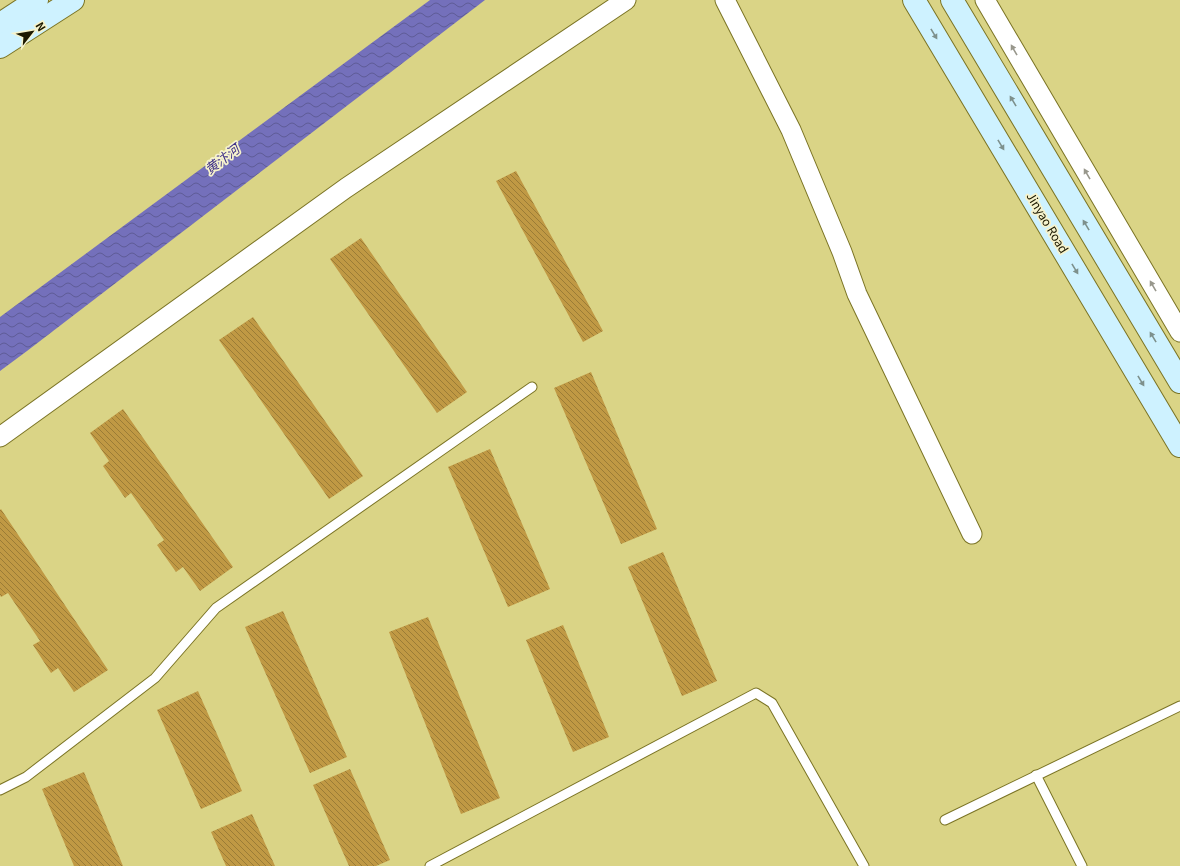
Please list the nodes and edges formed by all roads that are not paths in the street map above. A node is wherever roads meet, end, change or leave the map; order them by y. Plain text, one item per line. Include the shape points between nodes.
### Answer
1 (37, 0) edge
2 (73, 0) edge
3 (626, 0) edge
4 (725, 0) edge
5 (914, 0) edge
6 (952, 0) edge
7 (985, 0) edge
8 (0, 24) edge
9 (0, 46) edge
10 (1180, 332) edge
11 (1179, 380) edge
12 (532, 388) dead end
13 (0, 437) edge
14 (1180, 446) edge
15 (972, 534) dead end
16 (1180, 706) edge
17 (1036, 775) junction
18 (0, 790) edge
19 (945, 820) dead end
20 (430, 866) edge
21 (864, 866) edge
22 (1082, 866) edge

1 - 8 main road
2 - 9 main road
3 - 13 street via 346,188
4 - 15 street via 791,130 857,294
5 -> 14 main road, Jinyao Road
11 -> 6 main road
10 -> 7 street
12 - 18 lane via 216,608 155,678 26,777
16 - 17 lane
17 - 19 lane
17 - 22 lane
20 - 21 lane via 756,693 772,703

